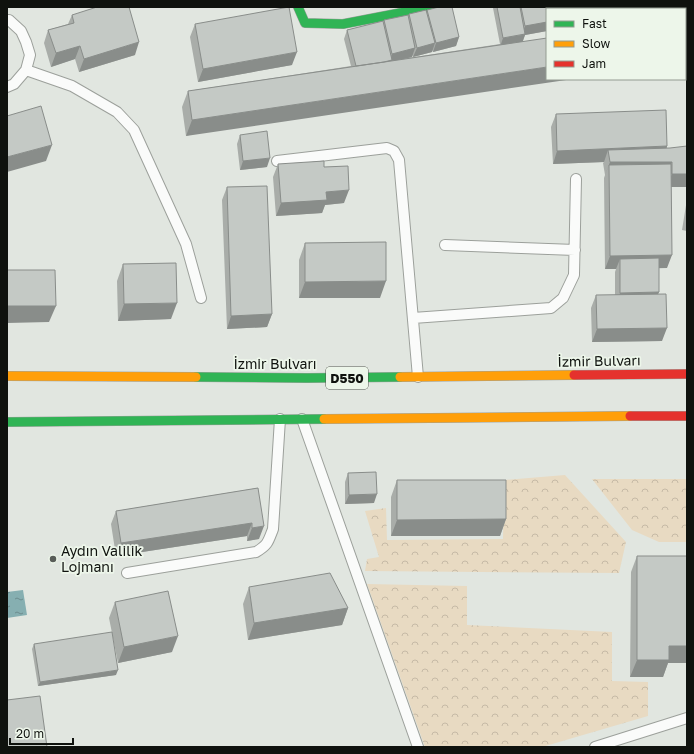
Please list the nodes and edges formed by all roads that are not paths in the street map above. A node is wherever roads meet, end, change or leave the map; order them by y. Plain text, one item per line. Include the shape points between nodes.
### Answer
1 (298, 7) edge
2 (431, 7) edge
3 (7, 20) edge
4 (26, 70) junction
5 (7, 87) edge
6 (277, 161) dead end
7 (576, 179) dead end
8 (445, 245) dead end
9 (575, 250) junction
10 (201, 298) dead end
11 (413, 318) junction
12 (687, 374) edge
13 (7, 376) edge
14 (418, 377) junction
15 (687, 416) edge
16 (280, 419) junction
17 (302, 419) junction
18 (7, 422) edge
19 (127, 574) dead end
20 (687, 718) edge
21 (418, 747) edge
22 (594, 747) edge

1 - 2 main road via 305,23 343,24
3 - 4 lane via 21,31 26,42 30,55
4 - 5 lane via 14,84
4 - 10 lane via 72,86 117,112 134,130 186,244
6 - 11 lane via 387,148 394,151 400,160
7 - 9 lane
8 - 9 lane
9 - 11 lane via 574,276 563,298 551,308
11 - 14 lane
12 - 14 main road, İzmir Bulvarı / D550
13 - 14 main road, İzmir Bulvarı / D550
15 - 17 main road
16 - 17 main road
16 - 18 main road
16 - 19 lane via 273,529 267,544 256,552
17 - 21 lane
20 - 22 lane

